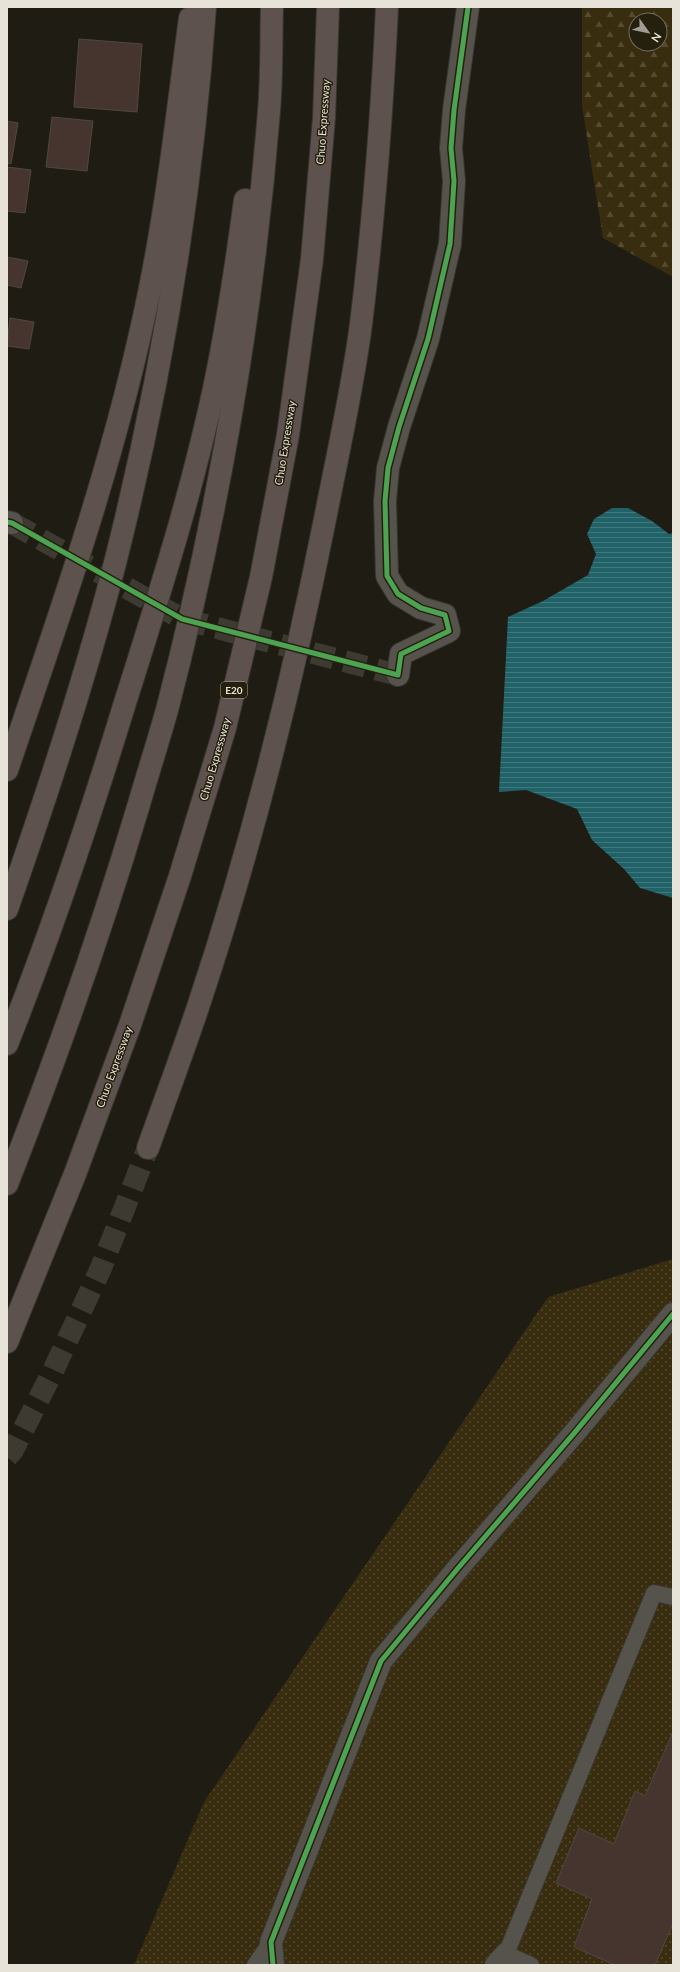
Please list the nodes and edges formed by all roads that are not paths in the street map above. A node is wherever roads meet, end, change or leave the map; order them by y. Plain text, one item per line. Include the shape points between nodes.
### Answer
1 (191, 7) edge
2 (205, 7) edge
3 (262, 7) edge
4 (272, 7) edge
5 (328, 7) edge
6 (387, 7) edge
7 (391, 7) edge
8 (468, 7) edge
9 (383, 86) junction
10 (398, 675) dead end
11 (7, 770) edge
12 (7, 909) edge
13 (7, 1044) edge
14 (148, 1148) tunnel mouth
15 (7, 1184) edge
16 (673, 1314) edge
17 (7, 1342) edge
18 (673, 1597) edge
19 (271, 1942) junction
20 (501, 1959) edge
21 (255, 1965) edge
22 (273, 1965) edge
23 (531, 1965) edge

1 - 11 highway via 174,146 150,288 122,409 73,574
2 - 12 highway via 192,148 172,291 147,423 115,562 76,704
3 - 13 highway via 256,112 237,259 216,380 188,493 149,629 53,927
4 - 15 highway via 270,108 253,261 230,424 201,571 166,713 124,856 74,1005
5 - 17 highway, Chuo Expressway / E20 via 324,118 312,259 288,435 260,585 225,728 130,1025 75,1174
6 - 9 highway
7 - 9 highway
8 - 10 street via 451,141 454,181 450,244 428,339 388,468 385,501 387,576 398,594 421,608 445,615 449,631 402,654
9 - 14 highway via 360,326 314,575 280,723 244,857 199,1004
16 - 19 street via 381,1661
18 - 20 lane via 654,1593
19 - 21 lane
19 - 22 street
20 - 23 lane

